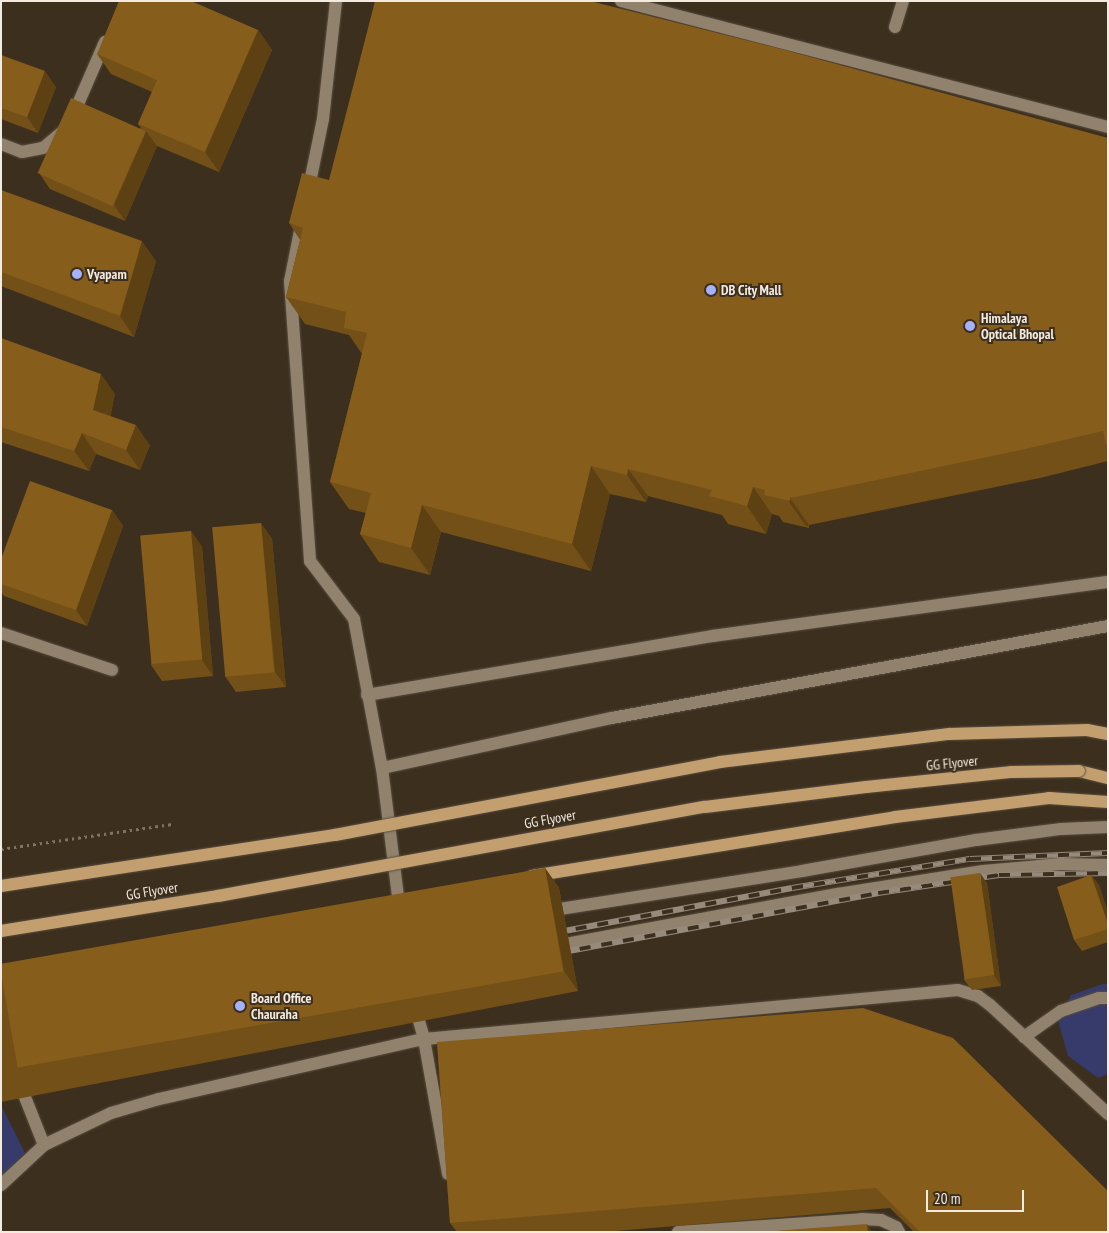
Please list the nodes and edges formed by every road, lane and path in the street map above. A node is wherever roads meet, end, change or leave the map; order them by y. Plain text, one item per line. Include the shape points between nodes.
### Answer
1 (336, 1) edge
2 (621, 1) edge
3 (903, 1) edge
4 (895, 27) dead end
5 (112, 28) edge
6 (1108, 127) edge
7 (1, 144) edge
8 (1108, 582) edge
9 (1108, 626) edge
10 (1, 632) edge
11 (112, 670) dead end
12 (367, 695) junction
13 (1108, 734) edge
14 (382, 768) junction
15 (1108, 778) edge
16 (1108, 802) edge
17 (172, 824) dead end
18 (1108, 827) edge
19 (1, 849) edge
20 (1108, 865) edge
21 (515, 879) edge
22 (1, 886) edge
23 (538, 912) edge
24 (401, 925) edge
25 (1, 930) edge
26 (539, 949) edge
27 (411, 994) edge
28 (1108, 998) edge
29 (1024, 1037) junction
30 (424, 1039) junction
31 (16, 1073) edge
32 (1108, 1114) edge
33 (44, 1145) junction
34 (450, 1184) edge
35 (1, 1185) edge
36 (678, 1232) edge
37 (899, 1232) edge

1 - 12 main road via 323,119 290,281 310,561 354,619
2 - 6 main road
3 - 4 main road
5 - 7 main road via 68,127 43,148 22,152
8 - 12 main road via 713,636
9 - 14 main road via 612,718
10 - 11 main road
12 - 14 main road
13 - 22 main road, GG Flyover, bridge via 1087,730 949,734 720,762 335,835
14 - 24 main road
15 - 25 main road, GG Flyover, bridge via 1079,771 1012,772 705,807 228,894
16 - 21 main road via 1049,798 895,817
17 - 19 path
18 - 23 main road via 1061,829 976,840
20 - 26 main road via 1061,864 983,871
27 - 30 main road
28 - 29 main road via 1061,1011
29 - 30 main road via 978,996 958,990
29 - 32 main road
30 - 33 main road via 151,1101 111,1113
30 - 34 main road
31 - 33 main road
33 - 35 main road
36 - 37 main road via 862,1219 881,1220

